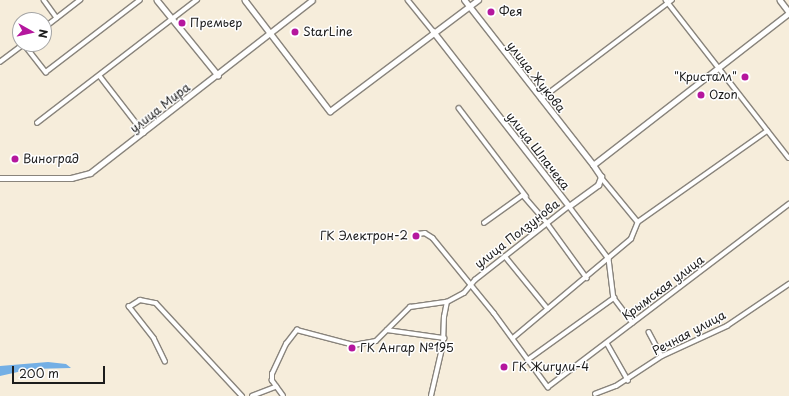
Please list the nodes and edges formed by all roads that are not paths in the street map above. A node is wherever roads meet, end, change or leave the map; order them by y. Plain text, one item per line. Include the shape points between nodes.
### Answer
1 (44, 0) edge
2 (80, 0) edge
3 (140, 0) edge
4 (157, 0) edge
5 (197, 0) edge
6 (245, 0) edge
7 (312, 0) edge
8 (408, 0) edge
9 (464, 0) edge
10 (478, 0) edge
11 (672, 0) edge
12 (780, 0) edge
13 (667, 1) edge
14 (469, 6) junction
15 (789, 12) edge
16 (57, 18) junction
17 (172, 19) junction
18 (52, 22) edge
19 (433, 31) junction
20 (271, 32) junction
21 (13, 52) edge
22 (30, 52) edge
23 (0, 62) edge
24 (720, 67) junction
25 (218, 75) junction
26 (100, 76) junction
27 (541, 99) junction
28 (459, 108) dead end
29 (37, 122) dead end
30 (768, 131) junction
31 (144, 133) junction
32 (789, 158) edge
33 (593, 165) junction
34 (601, 177) junction
35 (0, 178) edge
36 (789, 204) edge
37 (569, 206) junction
38 (638, 222) junction
39 (484, 223) dead end
40 (547, 223) junction
41 (418, 234) dead end
42 (505, 256) junction
43 (609, 259) junction
44 (587, 278) junction
45 (789, 284) edge
46 (471, 285) junction
47 (614, 298) junction
48 (447, 302) junction
49 (548, 309) junction
50 (633, 323) junction
51 (387, 330) junction
52 (649, 332) dead end
53 (444, 338) junction
54 (513, 338) junction
55 (607, 343) junction
56 (662, 356) junction
57 (529, 358) junction
58 (165, 362) dead end
59 (628, 380) junction
60 (276, 387) junction
61 (595, 394) dead end
62 (242, 396) edge
63 (252, 396) edge
64 (283, 396) edge
65 (431, 396) edge

1 - 16 street
2 - 16 street
3 - 22 street via 46,72
4 - 17 street
5 - 17 street
6 - 20 street
7 - 20 main road, улица Мира
8 - 19 street, улица Шпачека
9 - 14 street, улица Жукова
10 - 14 street
11 - 13 street
12 - 15 street
13 - 24 street
13 - 27 street
14 - 19 street
14 - 27 street, улица Жукова
15 - 24 street
16 - 18 street
17 - 25 street
17 - 26 street
19 - 20 street via 330,111
19 - 37 street, улица Шпачека
20 - 25 main road, улица Мира
21 - 23 street
24 - 30 street
24 - 33 street
25 - 31 main road, улица Мира
26 - 29 street
26 - 31 street
27 - 33 street, улица Жукова
28 - 40 street
30 - 32 street
30 - 38 street
31 - 35 main road, улица Мира via 85,175 72,178
33 - 34 street
34 - 37 street, улица Ползунова via 598,185
34 - 38 street
36 - 50 street, Крымская улица
37 - 40 street, улица Ползунова
37 - 43 street, улица Шпачека
38 - 43 street via 631,239
39 - 40 street via 523,195
40 - 42 street, улица Ползунова
40 - 44 street
41 - 46 street via 428,234 433,238
42 - 46 street, улица Ползунова
42 - 49 street
43 - 44 street
43 - 47 street, улица Шпачека
44 - 49 street
45 - 56 street, Речная улица via 727,326
46 - 48 street, улица Ползунова via 464,293
46 - 54 street
47 - 50 street, улица Шпачека
47 - 57 street
48 - 51 street via 410,307
48 - 53 street
49 - 54 street
50 - 55 street, Крымская улица
51 - 53 street
51 - 60 street via 376,341 354,345 297,330 275,365 272,374
52 - 56 street
53 - 65 street
54 - 57 street
55 - 57 street, Крымская улица via 548,387
55 - 59 street
56 - 59 street, Речная улица
58 - 62 street via 154,339 130,307 140,300 156,303
59 - 61 street, Речная улица
60 - 63 street
60 - 64 street

